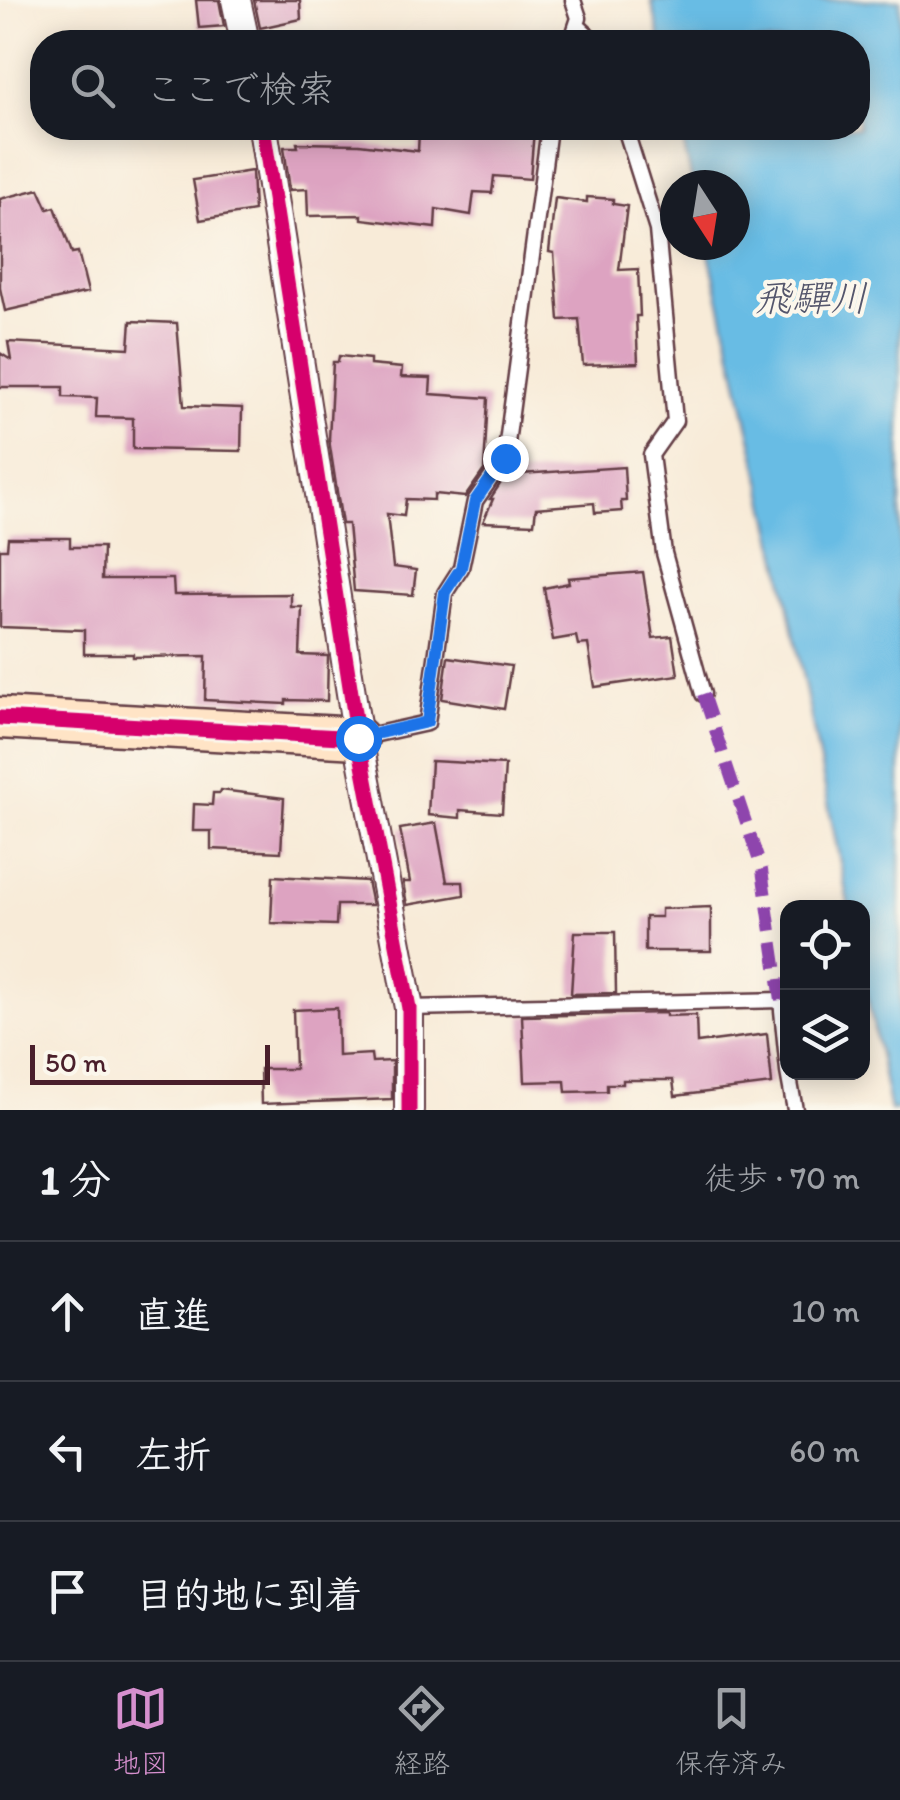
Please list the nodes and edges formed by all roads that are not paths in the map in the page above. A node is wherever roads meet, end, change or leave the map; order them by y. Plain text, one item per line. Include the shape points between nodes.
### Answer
1 (236, 0) edge
2 (572, 0) edge
3 (577, 25) junction
4 (242, 30) edge
5 (576, 30) edge
6 (582, 30) edge
7 (265, 140) edge
8 (548, 140) edge
9 (629, 140) edge
10 (703, 694) dead end
11 (0, 718) edge
12 (358, 738) junction
13 (780, 1000) edge
14 (409, 1008) junction
15 (789, 1080) edge
16 (409, 1110) edge
17 (795, 1110) edge

1 - 4 street
2 - 3 lane
3 - 5 lane
3 - 6 lane
7 - 12 street
8 - 12 lane via 505,458 475,501 461,568 445,592 427,722
9 - 10 lane via 656,230 675,421 651,456 661,534
11 - 12 street
12 - 14 street
13 - 14 lane
14 - 16 street
15 - 17 lane

